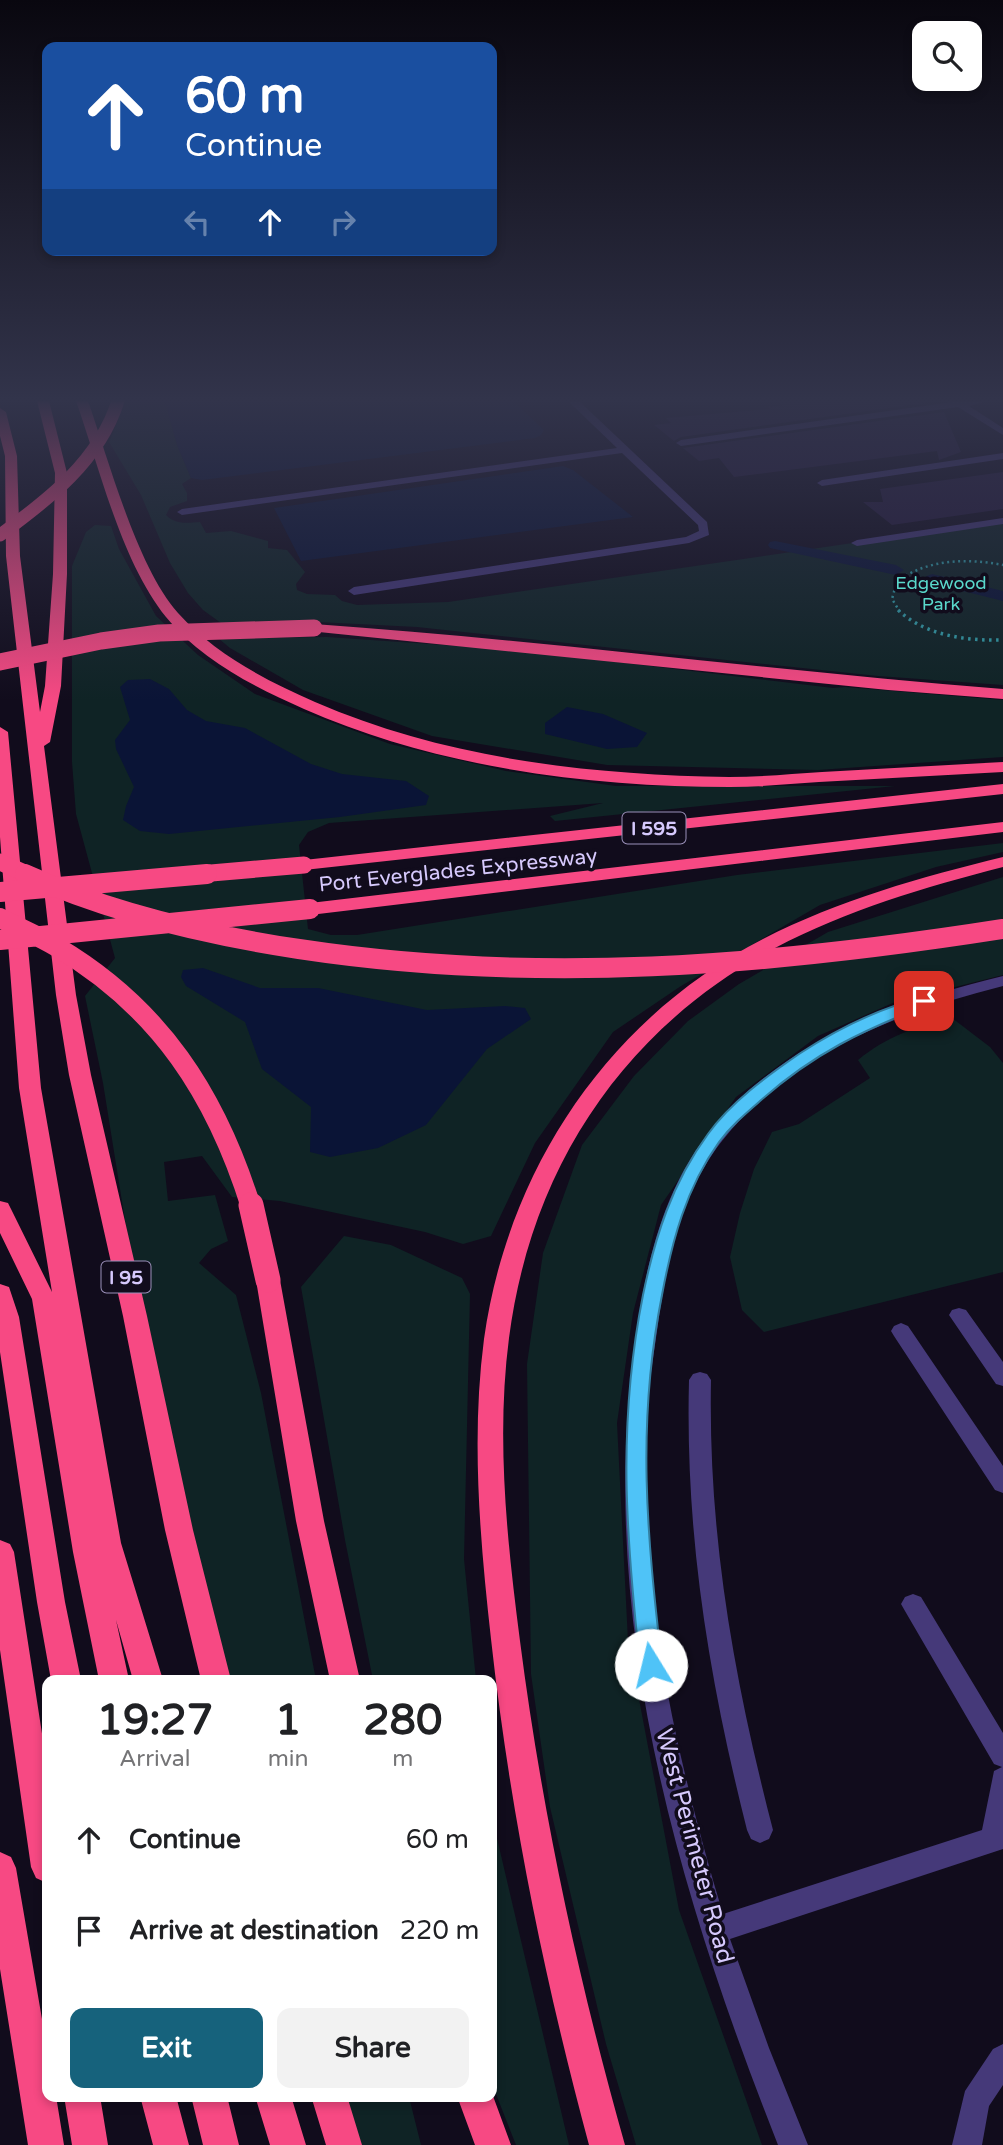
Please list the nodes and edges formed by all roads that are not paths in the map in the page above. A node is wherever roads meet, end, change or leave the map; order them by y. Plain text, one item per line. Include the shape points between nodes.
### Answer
1 (12, 501) edge
2 (43, 501) edge
3 (61, 501) edge
4 (117, 501) edge
5 (260, 501) edge
6 (679, 501) edge
7 (182, 512) dead end
8 (1003, 521) edge
9 (0, 535) edge
10 (857, 543) dead end
11 (354, 591) dead end
12 (0, 662) edge
13 (1003, 694) edge
14 (0, 732) edge
15 (37, 763) junction
16 (1003, 767) edge
17 (1003, 789) edge
18 (1003, 827) edge
19 (0, 862) edge
20 (1003, 862) edge
21 (0, 891) edge
22 (0, 918) edge
23 (1003, 929) edge
24 (0, 940) edge
25 (1002, 983) edge
26 (0, 1209) edge
27 (0, 1293) edge
28 (959, 1315) dead end
29 (901, 1331) dead end
30 (1003, 1378) edge
31 (700, 1380) dead end
32 (1003, 1484) edge
33 (0, 1552) edge
34 (913, 1604) dead end
35 (65, 1675) edge
36 (113, 1675) edge
37 (147, 1675) edge
38 (215, 1675) edge
39 (344, 1675) edge
40 (1003, 1756) edge
41 (1003, 1779) edge
42 (760, 1830) dead end
43 (42, 1833) edge
44 (998, 1838) edge
45 (0, 1868) edge
46 (715, 1930) junction
47 (1003, 2059) edge
48 (83, 2102) edge
49 (160, 2102) edge
50 (210, 2102) edge
51 (275, 2102) edge
52 (331, 2102) edge
53 (477, 2102) edge
54 (46, 2145) edge
55 (90, 2145) edge
56 (171, 2145) edge
57 (221, 2145) edge
58 (288, 2145) edge
59 (344, 2145) edge
60 (493, 2145) edge
61 (607, 2145) edge
62 (793, 2145) edge
63 (967, 2145) edge

1 - 15 highway, I 95 via 13,556
2 - 9 highway, bridge
3 - 15 highway via 54,686
4 - 16 highway via 150,582 172,615 215,654 272,689 402,739 479,759 593,775 730,782
5 - 7 street
6 - 11 street via 703,524 705,533 689,540
8 - 10 street
12 - 13 highway, bridge via 159,633 314,628
14 - 37 highway via 30,1088 107,1543
15 - 38 highway, I 95 via 54,915 80,1075
17 - 21 highway, Port Everglades Expressway / I 595, bridge via 304,865
18 - 24 highway, Port Everglades Expressway / I 595, bridge via 310,909
19 - 23 highway, bridge via 71,892 181,927 306,951 447,968 579,972 721,967
20 - 61 highway via 920,884 830,916 768,944 705,983 626,1051 581,1109 538,1181 519,1235 502,1302 492,1409 501,1599 534,1836
22 - 39 highway, bridge via 96,971 143,1014 199,1080 227,1133 256,1211 313,1533
25 - 46 street, West Perimeter Road via 924,1001 844,1034 766,1085 730,1118 688,1178 661,1254 644,1335 634,1454 639,1573 653,1677 680,1802
26 - 36 highway via 44,1299
27 - 35 highway
28 - 30 street
29 - 32 street
31 - 42 street via 697,1444 703,1547 729,1701
33 - 43 highway
34 - 40 street
41 - 44 street
44 - 46 street
45 - 54 highway
46 - 62 street, West Perimeter Road
47 - 63 street via 975,2101
48 - 55 highway
49 - 56 highway
50 - 57 highway
51 - 58 highway
52 - 59 highway
53 - 60 highway

